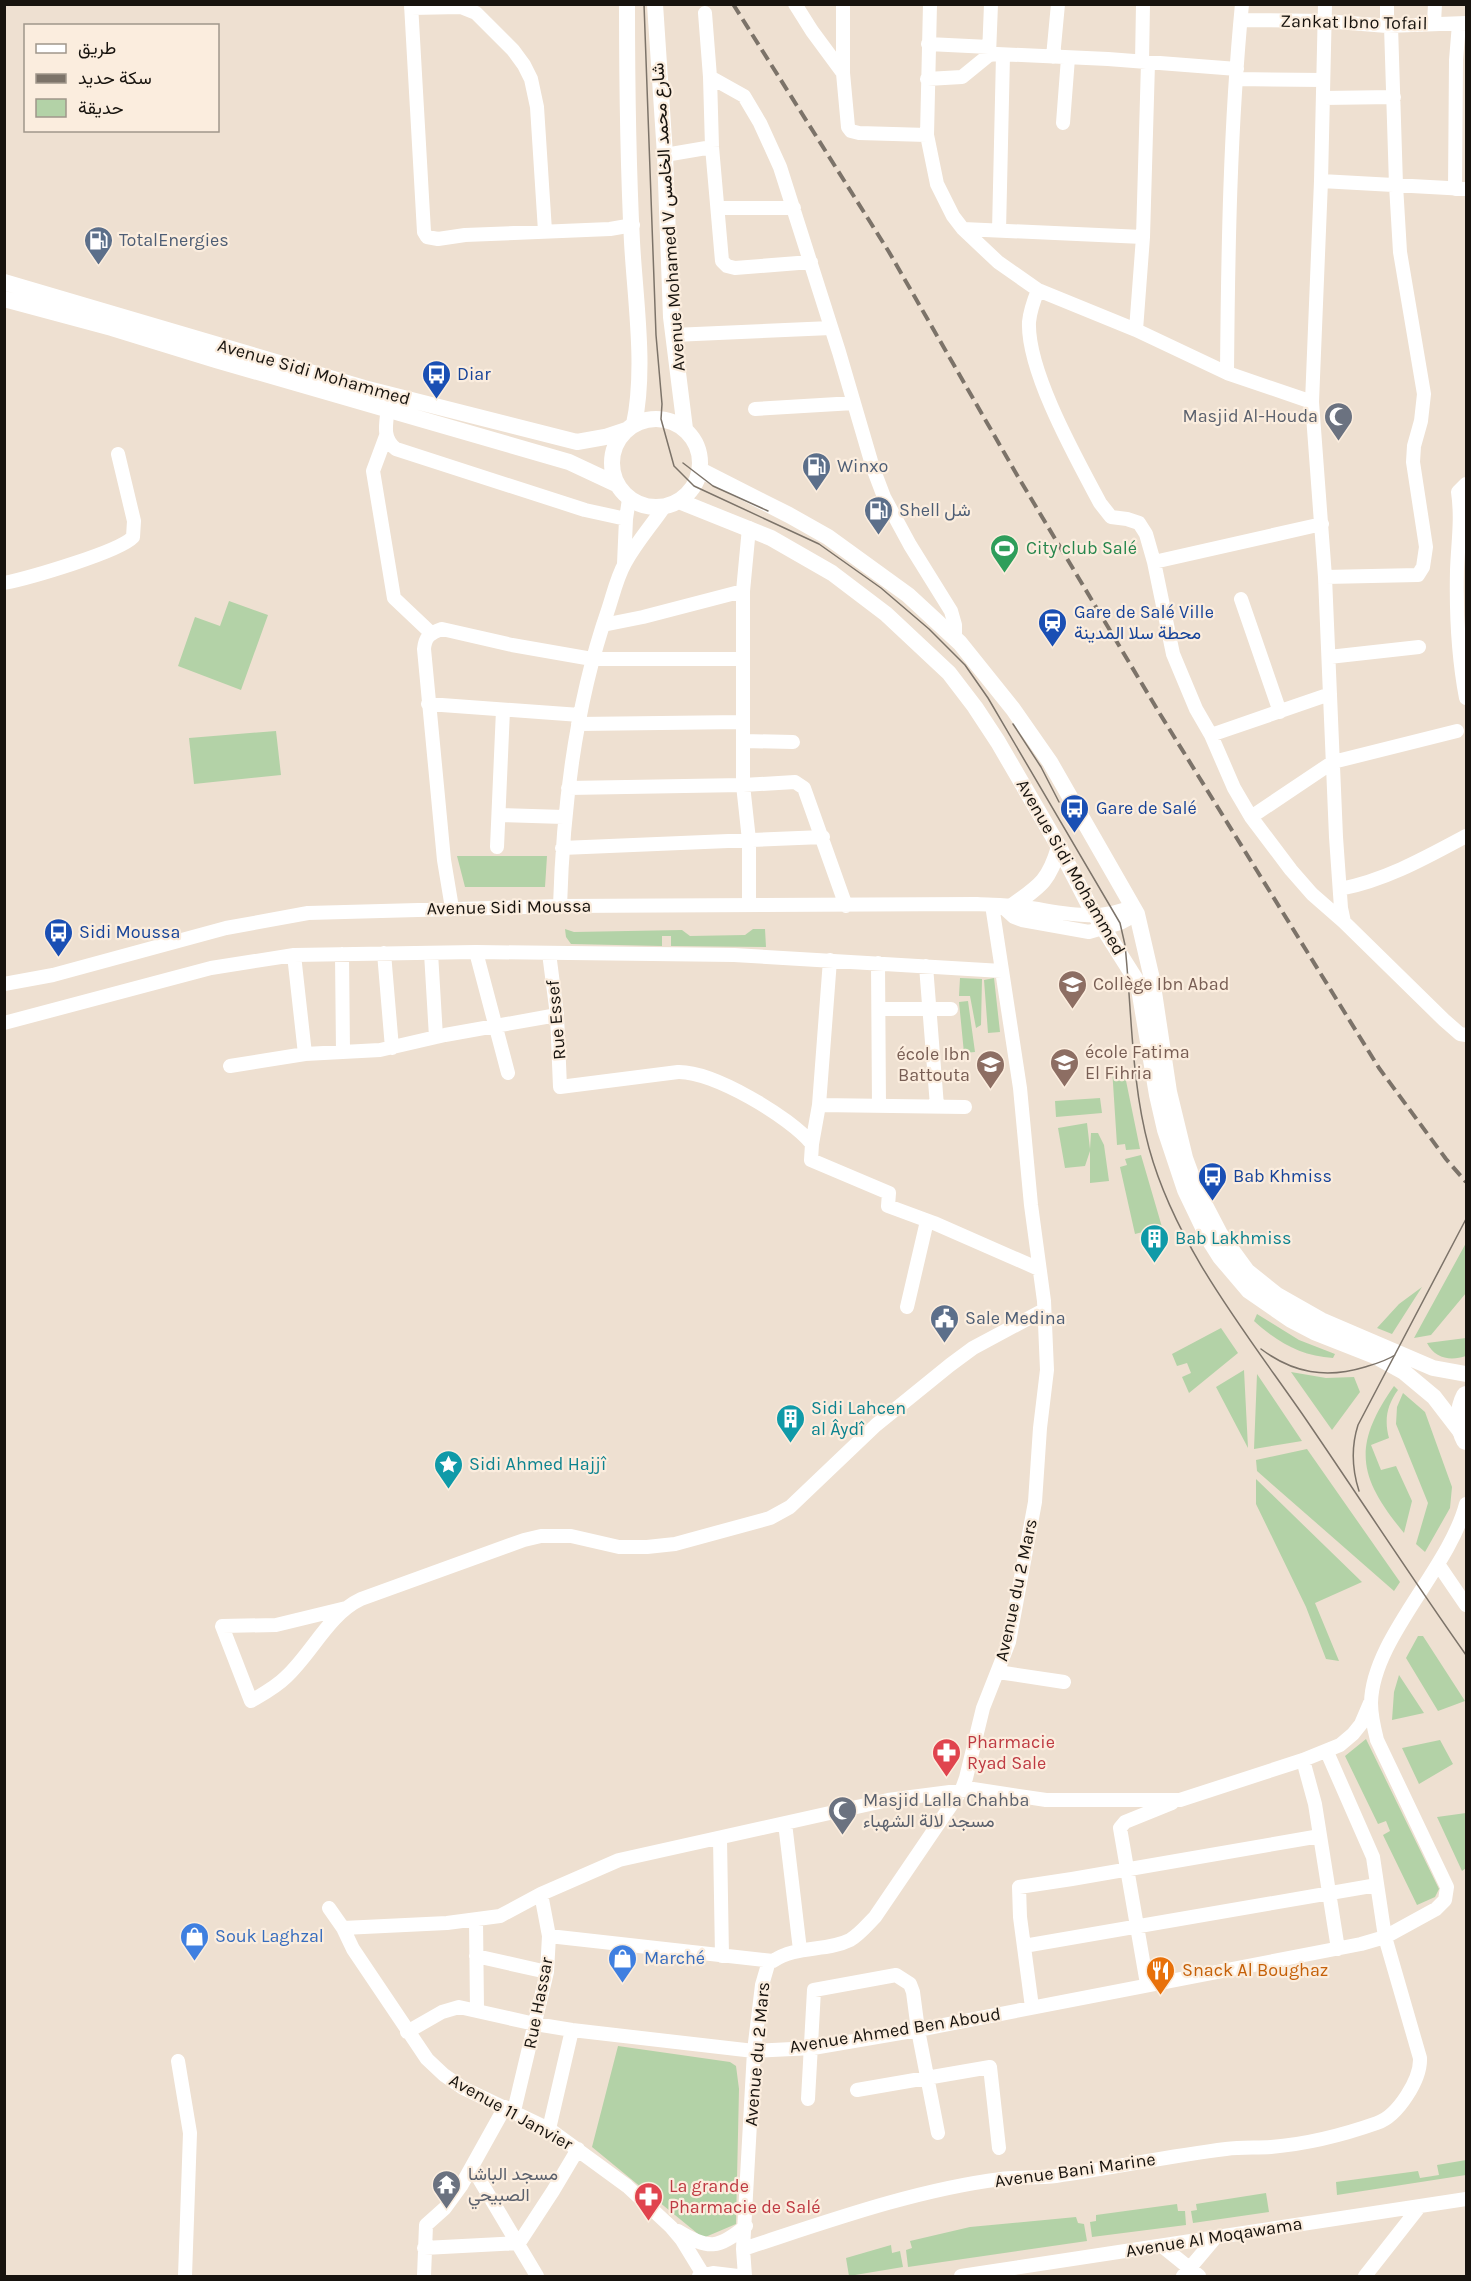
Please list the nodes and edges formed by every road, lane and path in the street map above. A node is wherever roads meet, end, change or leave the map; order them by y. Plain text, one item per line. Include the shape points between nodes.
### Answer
1 (627, 4) edge
2 (655, 4) edge
3 (795, 4) edge
4 (843, 4) edge
5 (930, 4) edge
6 (991, 4) edge
7 (1058, 4) edge
8 (1143, 4) edge
9 (1242, 4) edge
10 (1325, 4) edge
11 (1387, 4) edge
12 (1435, 4) edge
13 (411, 6) edge
14 (705, 13) dead end
15 (1241, 20) junction
16 (1325, 21) junction
17 (1434, 23) junction
18 (1463, 23) edge
19 (1389, 26) junction
20 (928, 44) junction
21 (994, 52) junction
22 (1053, 57) junction
23 (1068, 58) junction
24 (1461, 60) edge
25 (1145, 62) junction
26 (843, 73) junction
27 (1237, 74) junction
28 (710, 77) junction
29 (927, 79) junction
30 (1323, 80) junction
31 (1394, 97) junction
32 (1323, 98) junction
33 (1063, 123) dead end
34 (1461, 124) edge
35 (927, 135) junction
36 (712, 147) junction
37 (665, 155) junction
38 (1321, 181) junction
39 (1396, 185) junction
40 (1461, 189) edge
41 (719, 208) junction
42 (794, 208) junction
43 (633, 225) junction
44 (963, 229) junction
45 (545, 231) junction
46 (999, 231) junction
47 (1143, 237) junction
48 (811, 262) junction
49 (4, 282) edge
50 (1038, 290) junction
51 (4, 299) edge
52 (831, 328) junction
53 (1136, 330) junction
54 (674, 335) junction
55 (1227, 373) junction
56 (1312, 402) junction
57 (854, 403) junction
58 (388, 408) junction
59 (755, 409) dead end
60 (630, 427) junction
61 (685, 429) junction
62 (386, 436) junction
63 (118, 454) dead end
64 (700, 470) junction
65 (616, 484) junction
66 (1467, 484) edge
67 (629, 499) junction
68 (671, 504) junction
69 (626, 519) junction
70 (1322, 524) junction
71 (749, 528) junction
72 (1154, 562) junction
73 (624, 564) junction
74 (1325, 577) junction
75 (4, 583) edge
76 (743, 591) junction
77 (1241, 599) dead end
78 (603, 625) junction
79 (431, 633) junction
80 (955, 637) junction
81 (1419, 647) dead end
82 (1329, 657) junction
83 (592, 659) junction
84 (742, 659) junction
85 (1330, 694) junction
86 (1467, 698) edge
87 (428, 704) junction
88 (503, 710) junction
89 (1280, 712) junction
90 (579, 720) junction
91 (744, 722) junction
92 (1456, 731) dead end
93 (1211, 735) junction
94 (744, 741) junction
95 (793, 742) dead end
96 (1333, 762) junction
97 (743, 785) junction
98 (568, 788) junction
99 (499, 815) junction
100 (564, 817) junction
101 (1251, 817) junction
102 (1467, 836) edge
103 (823, 837) junction
104 (749, 840) junction
105 (497, 847) dead end
106 (1059, 847) junction
107 (562, 848) junction
108 (1340, 889) junction
109 (749, 905) junction
110 (560, 906) junction
111 (846, 906) junction
112 (1002, 906) junction
113 (452, 908) junction
114 (1135, 910) junction
115 (1344, 922) junction
116 (1096, 926) junction
117 (476, 952) junction
118 (384, 953) junction
119 (431, 953) junction
120 (549, 953) junction
121 (342, 954) junction
122 (294, 955) junction
123 (830, 960) junction
124 (878, 963) junction
125 (926, 966) junction
126 (1002, 971) junction
127 (4, 975) edge
128 (23, 980) junction
129 (4, 984) edge
130 (879, 1009) junction
131 (929, 1009) junction
132 (951, 1009) dead end
133 (557, 1015) junction
134 (4, 1023) edge
135 (495, 1026) junction
136 (1467, 1035) edge
137 (436, 1037) junction
138 (392, 1048) junction
139 (343, 1052) junction
140 (305, 1054) junction
141 (230, 1066) dead end
142 (508, 1073) dead end
143 (819, 1105) junction
144 (879, 1106) junction
145 (937, 1106) junction
146 (965, 1107) dead end
147 (812, 1144) junction
148 (927, 1221) junction
149 (1040, 1269) junction
150 (907, 1307) dead end
151 (1044, 1310) junction
152 (1467, 1374) edge
153 (1467, 1396) edge
154 (1465, 1438) edge
155 (1467, 1504) edge
156 (1467, 1524) edge
157 (1456, 1534) junction
158 (1438, 1564) junction
159 (1467, 1605) edge
160 (346, 1608) junction
161 (998, 1672) junction
162 (1064, 1682) dead end
163 (1371, 1701) junction
164 (1327, 1752) junction
165 (1303, 1760) junction
166 (962, 1790) junction
167 (1180, 1800) junction
168 (785, 1823) junction
169 (1320, 1836) junction
170 (720, 1839) junction
171 (1128, 1869) junction
172 (1377, 1885) junction
173 (541, 1894) junction
174 (1330, 1894) junction
175 (329, 1908) dead end
176 (476, 1920) junction
177 (1138, 1926) junction
178 (343, 1928) junction
179 (549, 1936) junction
180 (1385, 1936) junction
181 (1024, 1946) junction
182 (1338, 1949) junction
183 (800, 1950) junction
184 (476, 1956) junction
185 (722, 1956) junction
186 (769, 1961) junction
187 (547, 1972) junction
188 (1148, 1984) junction
189 (1032, 2007) junction
190 (477, 2010) junction
191 (535, 2024) junction
192 (572, 2030) junction
193 (918, 2030) junction
194 (407, 2032) junction
195 (813, 2048) junction
196 (754, 2050) junction
197 (178, 2061) dead end
198 (927, 2076) junction
199 (857, 2090) dead end
200 (808, 2098) dead end
201 (509, 2109) junction
202 (549, 2129) junction
203 (938, 2133) dead end
204 (999, 2148) dead end
205 (578, 2149) junction
206 (472, 2167) junction
207 (1467, 2199) edge
208 (1420, 2206) junction
209 (746, 2226) junction
210 (671, 2227) junction
211 (1216, 2237) junction
212 (519, 2243) junction
213 (1162, 2246) junction
214 (424, 2248) junction
215 (743, 2249) junction
216 (1045, 2263) junction
217 (1191, 2274) edge
218 (702, 2276) edge
219 (186, 2277) edge
220 (424, 2277) edge
221 (537, 2277) edge
222 (738, 2277) edge
223 (745, 2277) edge
224 (962, 2277) edge
225 (1035, 2277) edge
226 (1365, 2277) edge

1 - 43 main road, Avenue Mohamed V شارع محمد الخامس
2 - 37 main road, Avenue Mohamed V شارع محمد الخامس
3 - 26 street
4 - 26 street
5 - 20 street
6 - 21 street
7 - 22 street
8 - 25 street
9 - 15 street
10 - 16 street
11 - 19 street
12 - 17 street
13 - 45 street via 461,7 476,13 524,65 537,106
13 - 45 street via 426,236 438,239
14 - 28 street
15 - 16 street, Zankat Ibno Tofail
15 - 27 street
16 - 19 street, Zankat Ibno Tofail
16 - 30 street
17 - 18 street, Zankat Ibno Tofail
17 - 19 street, Zankat Ibno Tofail
18 - 24 street
19 - 31 street
20 - 21 street
20 - 29 street
21 - 22 street
21 - 29 street via 962,77
21 - 46 street
22 - 23 street
23 - 25 street
23 - 33 street
24 - 34 street
25 - 27 street
25 - 47 street
26 - 35 street via 846,123 850,130
27 - 30 street
27 - 55 street
28 - 36 street
28 - 42 street via 740,92 750,105 780,167
29 - 35 street
30 - 32 street
31 - 32 street
31 - 39 street
32 - 38 street
34 - 40 street
35 - 44 street via 937,184
36 - 37 street
36 - 41 street
37 - 54 main road, Avenue Mohamed V شارع محمد الخامس
38 - 39 street
38 - 56 street
39 - 40 street
39 - 74 street via 1400,252 1424,394 1413,462 1426,547 1423,567 1418,575 1409,576
41 - 42 street
41 - 48 street via 721,257 727,266
42 - 48 street
43 - 45 street
43 - 60 main road, Avenue Mohamed V شارع محمد الخامس via 638,393
44 - 46 street
44 - 50 street via 998,262
46 - 47 street
47 - 53 street
48 - 52 street
49 - 60 main road, Avenue Sidi Mohammed via 364,388 567,440 589,441
50 - 53 street
50 - 72 street via 1029,320 1035,366 1100,503 1112,517 1132,520 1143,527
51 - 58 main road, Avenue Sidi Mohammed
52 - 54 street
52 - 57 street
53 - 55 street
54 - 61 main road, Avenue Mohamed V شارع محمد الخامس
55 - 56 street
56 - 70 street
57 - 59 street
57 - 80 street via 884,497 951,611
58 - 62 street, Avenue Sidi Mohammed
58 - 65 main road, Avenue Sidi Mohammed via 569,462
60 - 61 main road via 647,419 662,418
60 - 65 main road via 617,440 612,453
61 - 64 main road via 699,453
62 - 69 street via 389,444 402,452 585,510
62 - 79 street, Avenue Sidi Mohammed via 373,471 394,598
63 - 75 street via 134,521 129,542
64 - 68 main road via 694,486
64 - 80 main road, Avenue Sidi Mohammed via 828,537 908,595
65 - 67 main road
66 - 86 street via 1458,492 1461,514 1456,609 1459,664
67 - 68 main road via 651,507
67 - 69 street
68 - 71 main road, Avenue Sidi Mohammed
68 - 73 street
69 - 73 street
70 - 72 street
70 - 74 street
71 - 76 street
71 - 106 main road, Avenue Sidi Mohammed via 804,555 856,589 949,673 998,741
72 - 93 street via 1173,654
73 - 78 street
74 - 82 street
76 - 78 street
76 - 84 street
77 - 89 street
78 - 83 street
79 - 83 street via 442,629
79 - 87 street via 424,641
80 - 114 main road, Avenue Sidi Mohammed via 1050,762
81 - 82 street
82 - 85 street
83 - 84 street
83 - 90 street
84 - 91 street
85 - 89 street
85 - 96 street
87 - 88 street
87 - 113 street
88 - 90 street
88 - 99 street
89 - 93 street
90 - 91 street
90 - 98 street
91 - 94 street
92 - 96 street
93 - 101 street
94 - 95 street
94 - 97 street
96 - 101 street
96 - 108 street
97 - 98 street
97 - 103 street via 800,784
97 - 104 street
98 - 100 street
99 - 100 street
99 - 105 street
100 - 107 street
101 - 115 street via 1312,894
102 - 108 street via 1391,875
103 - 104 street
103 - 111 street
104 - 107 street
104 - 109 street
106 - 112 main road via 1043,883
106 - 116 main road, Avenue Sidi Mohammed
107 - 110 street
108 - 115 street
109 - 110 street, Avenue Sidi Moussa
109 - 111 street, Avenue Sidi Moussa
110 - 113 street, Avenue Sidi Moussa
111 - 112 street, Avenue Sidi Moussa
112 - 116 street, Avenue Sidi Moussa
112 - 126 street, Avenue du 2 Mars
113 - 128 street, Avenue Sidi Moussa via 283,916
114 - 116 street, Avenue Sidi Moussa via 1115,913
114 - 152 main road, Avenue Sidi Mohammed via 1152,979 1169,1092 1185,1158 1196,1188 1230,1250 1261,1283 1321,1320 1433,1368
115 - 136 street via 1444,1020
116 - 154 main road, Avenue Sidi Mohammed via 1138,983 1157,1095 1174,1161 1220,1257 1249,1291 1283,1315 1404,1372 1434,1397
117 - 119 street
117 - 120 street
117 - 135 street
118 - 119 street
118 - 121 street
118 - 138 street
119 - 137 street
120 - 123 street
120 - 133 street, Rue Essef
121 - 122 street
121 - 139 street
122 - 134 street via 211,968
122 - 140 street
123 - 124 street
123 - 143 street
124 - 125 street
124 - 130 street
125 - 126 street
125 - 131 street
126 - 149 street, Avenue du 2 Mars via 1020,1088
127 - 128 street, Avenue Sidi Moussa
128 - 129 street, Avenue Sidi Moussa
130 - 131 street
130 - 144 street
131 - 132 street
131 - 145 street
133 - 135 street
133 - 147 street, Rue Essef via 560,1087 689,1072 757,1102 793,1125
135 - 137 street
135 - 142 street
137 - 138 street
138 - 139 street
139 - 140 street
140 - 141 street
143 - 144 street
143 - 147 street
144 - 145 street
145 - 146 street
147 - 148 street via 811,1160 889,1193 888,1206
148 - 149 street
148 - 150 street
149 - 151 street, Avenue du 2 Mars
151 - 160 street via 950,1365 876,1425 790,1507 770,1518 675,1544 619,1547 557,1535 524,1540
151 - 161 street, Avenue du 2 Mars via 1047,1370 1035,1502 1009,1642
153 - 154 highway via 1460,1419
155 - 157 street
156 - 157 street
157 - 158 street
158 - 159 street
158 - 163 street via 1390,1644
160 - 160 street via 287,1676 251,1701 222,1626 276,1624
161 - 162 street
161 - 166 street, Avenue du 2 Mars via 983,1708
163 - 164 street via 1353,1734
163 - 180 street, Avenue Ahmed Ben Aboud via 1377,1740 1447,1887 1445,1900 1436,1909
164 - 165 street
164 - 172 street, Avenue Bani Marine via 1368,1843
165 - 167 street
165 - 169 street
166 - 167 street via 1046,1800
166 - 168 street via 888,1800
166 - 183 street, Avenue du 2 Mars via 862,1931 848,1941
167 - 171 street via 1123,1823 1120,1828
168 - 170 street
168 - 183 street
169 - 171 street
169 - 174 street
170 - 173 street via 619,1860
170 - 185 street
171 - 177 street
171 - 181 street via 1019,1887
172 - 174 street
172 - 180 street, Avenue Bani Marine
173 - 176 street via 506,1914
173 - 179 street, Rue Hassar
174 - 177 street
174 - 182 street
175 - 178 street, Avenue 11 Janvier
176 - 178 street
176 - 184 street
177 - 181 street
177 - 188 street
178 - 194 street, Avenue 11 Janvier
179 - 185 street
179 - 187 street, Rue Hassar
180 - 182 street, Avenue Ahmed Ben Aboud
180 - 215 street, Avenue Bani Marine via 1420,2058 1418,2076 1380,2123 1326,2139 985,2182 854,2213
181 - 189 street
182 - 188 street, Avenue Ahmed Ben Aboud
183 - 186 street, Avenue du 2 Mars
184 - 187 street
184 - 190 street
185 - 186 street
186 - 196 street, Avenue du 2 Mars
187 - 191 street, Rue Hassar
188 - 189 street, Avenue Ahmed Ben Aboud
189 - 193 street, Avenue Ahmed Ben Aboud
190 - 191 street, Avenue Ahmed Ben Aboud
190 - 194 street, Avenue Ahmed Ben Aboud via 452,2008
191 - 192 street, Avenue Ahmed Ben Aboud
191 - 201 street, Rue Hassar
192 - 196 street, Avenue Ahmed Ben Aboud
192 - 202 street
193 - 195 street, Avenue Ahmed Ben Aboud
193 - 195 street via 914,1992 910,1984 896,1975 814,1990
193 - 198 street
194 - 201 street, Avenue 11 Janvier via 444,2075
195 - 196 street, Avenue Ahmed Ben Aboud
195 - 200 street
196 - 209 street, Avenue du 2 Mars
197 - 219 street via 190,2133
198 - 199 street
198 - 203 street
198 - 204 street via 990,2067
201 - 202 street, Avenue 11 Janvier
201 - 206 street, Rue Hassar
202 - 205 street, Avenue 11 Janvier
205 - 210 street, Avenue 11 Janvier via 627,2186
205 - 212 street
206 - 212 street
206 - 214 street, Rue Hassar via 451,2200 426,2225
207 - 208 street, Avenue Al Moqawama
208 - 211 street, Avenue Al Moqawama
208 - 226 street
209 - 210 street via 716,2246 701,2244
209 - 215 street, Avenue du 2 Mars
210 - 218 street, Avenue 11 Janvier
211 - 213 street, Avenue Al Moqawama
211 - 217 street
212 - 214 street
212 - 221 street
213 - 216 street, Avenue Al Moqawama
213 - 217 street
214 - 220 street, Rue Hassar
215 - 223 street, Avenue du 2 Mars
216 - 224 street, Avenue Al Moqawama
216 - 225 street
218 - 222 street via 724,2273

